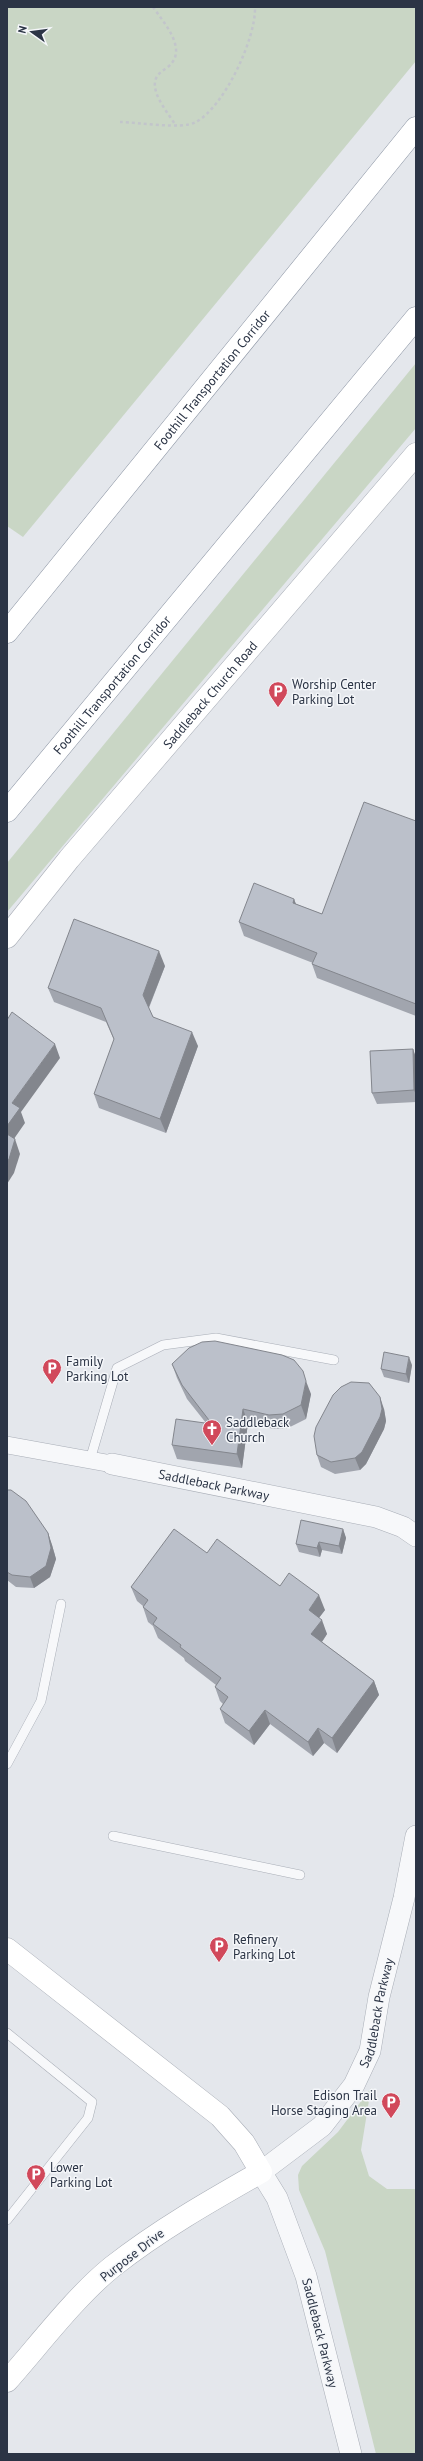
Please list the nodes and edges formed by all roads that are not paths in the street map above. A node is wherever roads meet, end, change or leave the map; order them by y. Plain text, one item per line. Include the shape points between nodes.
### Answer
1 (416, 128) edge
2 (416, 318) edge
3 (416, 454) edge
4 (46, 585) junction
5 (7, 626) edge
6 (7, 632) edge
7 (7, 811) edge
8 (7, 937) edge
9 (334, 1360) dead end
10 (7, 1445) edge
11 (90, 1460) junction
12 (112, 1464) joint
13 (416, 1536) edge
14 (61, 1604) dead end
15 (7, 1764) edge
16 (112, 1836) dead end
17 (416, 1836) edge
18 (300, 1875) dead end
19 (7, 1949) edge
20 (7, 2033) edge
21 (261, 2172) junction
22 (7, 2220) edge
23 (7, 2381) edge
24 (351, 2454) edge

1 - 4 main road, Foothill Transportation Corridor
2 - 7 main road, Foothill Transportation Corridor
3 - 8 main road, Saddleback Church Road via 69,859
4 - 5 main road
4 - 6 main road, Foothill Transportation Corridor
9 - 11 lane via 216,1338 163,1345 117,1368
10 - 11 street, Saddleback Parkway
11 - 12 street, Saddleback Parkway
12 - 13 street, Saddleback Parkway via 376,1517 403,1527
14 - 15 lane via 41,1702
16 - 18 lane
17 - 21 street, Saddleback Parkway via 404,1898 379,1996 370,2051 354,2086 322,2126
19 - 21 main road, Saddleback Parkway via 220,2116 244,2143
20 - 22 lane via 92,2102 88,2118
21 - 23 main road, Purpose Drive via 180,2218 112,2268 67,2313
21 - 24 street, Saddleback Parkway via 276,2198 306,2276

